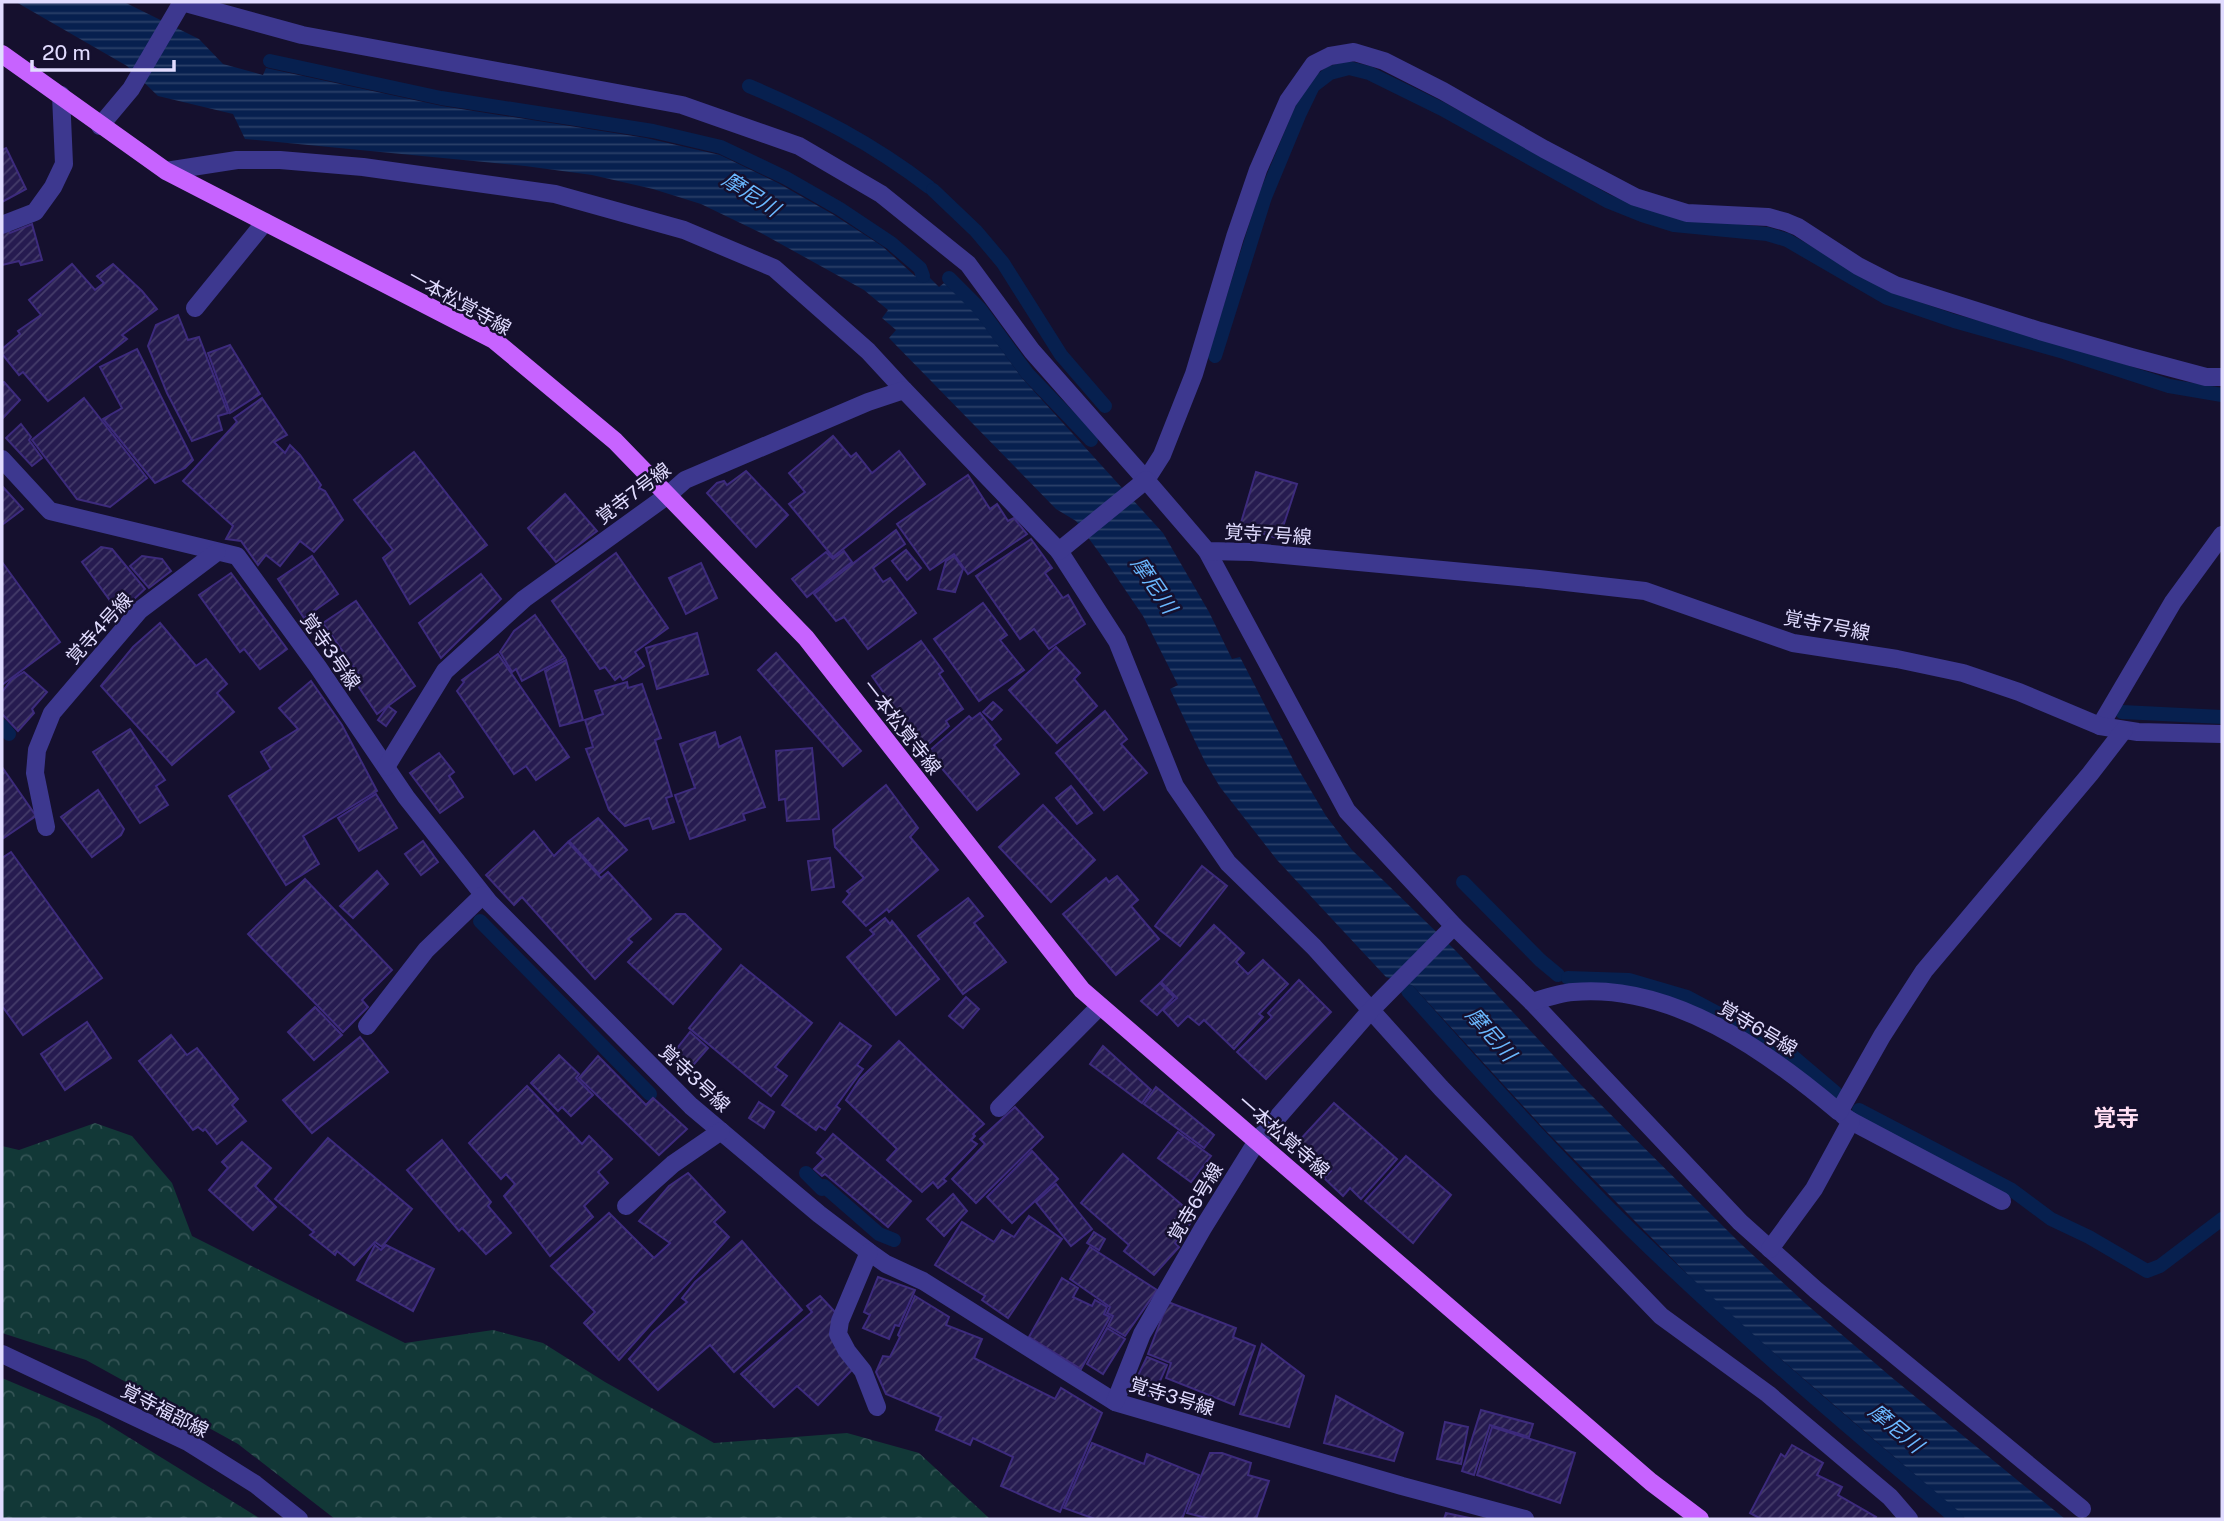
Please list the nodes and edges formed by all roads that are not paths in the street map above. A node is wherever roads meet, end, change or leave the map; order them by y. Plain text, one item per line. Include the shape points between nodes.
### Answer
1 (179, 7) edge
2 (2, 54) edge
3 (61, 95) junction
4 (100, 126) junction
5 (166, 171) junction
6 (265, 222) junction
7 (2, 225) edge
8 (195, 308) dead end
9 (2222, 377) edge
10 (904, 390) junction
11 (2, 459) edge
12 (1140, 484) junction
13 (667, 495) junction
14 (2222, 535) edge
15 (1059, 551) junction
16 (1207, 551) junction
17 (217, 552) junction
18 (2100, 726) junction
19 (2124, 730) junction
20 (2222, 734) edge
21 (386, 767) junction
22 (46, 827) dead end
23 (483, 895) junction
24 (1450, 931) junction
25 (1532, 1002) junction
26 (1100, 1006) junction
27 (1371, 1010) junction
28 (367, 1026) dead end
29 (999, 1108) dead end
30 (1845, 1116) junction
31 (721, 1131) junction
32 (1257, 1141) junction
33 (2003, 1202) dead end
34 (626, 1206) dead end
35 (1770, 1249) junction
36 (869, 1252) junction
37 (2, 1354) edge
38 (1115, 1402) junction
39 (877, 1407) dead end
40 (2082, 1509) dead end
41 (299, 1519) edge
42 (1525, 1519) edge
43 (1700, 1519) edge
44 (1909, 1519) edge

1 - 4 street via 131,89
1 - 12 street, 覚寺7号線 via 302,35 682,105 799,146 881,194 968,264
2 - 3 main road, 一本松覚寺線
3 - 4 main road, 一本松覚寺線
3 - 7 street via 64,164 34,212
4 - 5 main road, 一本松覚寺線
5 - 6 main road, 一本松覚寺線
5 - 10 street via 237,160 363,167 555,194 684,230 775,268 868,351
6 - 8 street
6 - 13 main road, 一本松覚寺線 via 494,341 615,441
9 - 12 street via 2206,377 2053,335 1895,285 1786,222 1687,213 1647,201 1384,61 1354,52 1314,64 1288,101 1258,170 1194,374 1162,455
10 - 13 street, 覚寺7号線 via 685,480
10 - 15 street
11 - 17 street, 覚寺3号線 via 50,511
12 - 15 street
12 - 16 street, 覚寺7号線
13 - 21 street, 覚寺7号線 via 524,598 445,671
13 - 26 main road, 一本松覚寺線 via 806,638 1082,990
14 - 18 street via 2173,602
15 - 27 street via 1117,641 1175,786 1228,863
16 - 18 street, 覚寺7号線 via 1645,591 1793,643 1963,673
16 - 24 street via 1347,811
17 - 21 street, 覚寺3号線 via 237,556
17 - 22 street, 覚寺4号線 via 140,610 52,713 37,750 36,773
18 - 19 street, 覚寺7号線
19 - 20 street, 覚寺7号線
19 - 30 street via 1924,971 1882,1036
21 - 23 street, 覚寺3号線
23 - 28 street via 426,950
23 - 31 street, 覚寺3号線
24 - 25 street
24 - 27 street, 覚寺6号線
25 - 30 street, 覚寺6号線 via 1572,992 1613,992 1676,1007 1726,1029
25 - 35 street
26 - 29 street
26 - 32 main road, 一本松覚寺線
27 - 32 street, 覚寺6号線
27 - 44 street via 1661,1316 1768,1394 1890,1497
30 - 33 street, 覚寺6号線
30 - 35 street via 1814,1189
31 - 34 street via 673,1164
31 - 36 street, 覚寺3号線
32 - 38 street, 覚寺6号線 via 1143,1334
32 - 43 main road, 一本松覚寺線 via 1651,1482
35 - 40 street
36 - 38 street, 覚寺3号線
36 - 39 street via 839,1321 838,1334 863,1371
37 - 41 street, 覚寺福部線 via 188,1443 255,1484
38 - 42 street, 覚寺3号線

